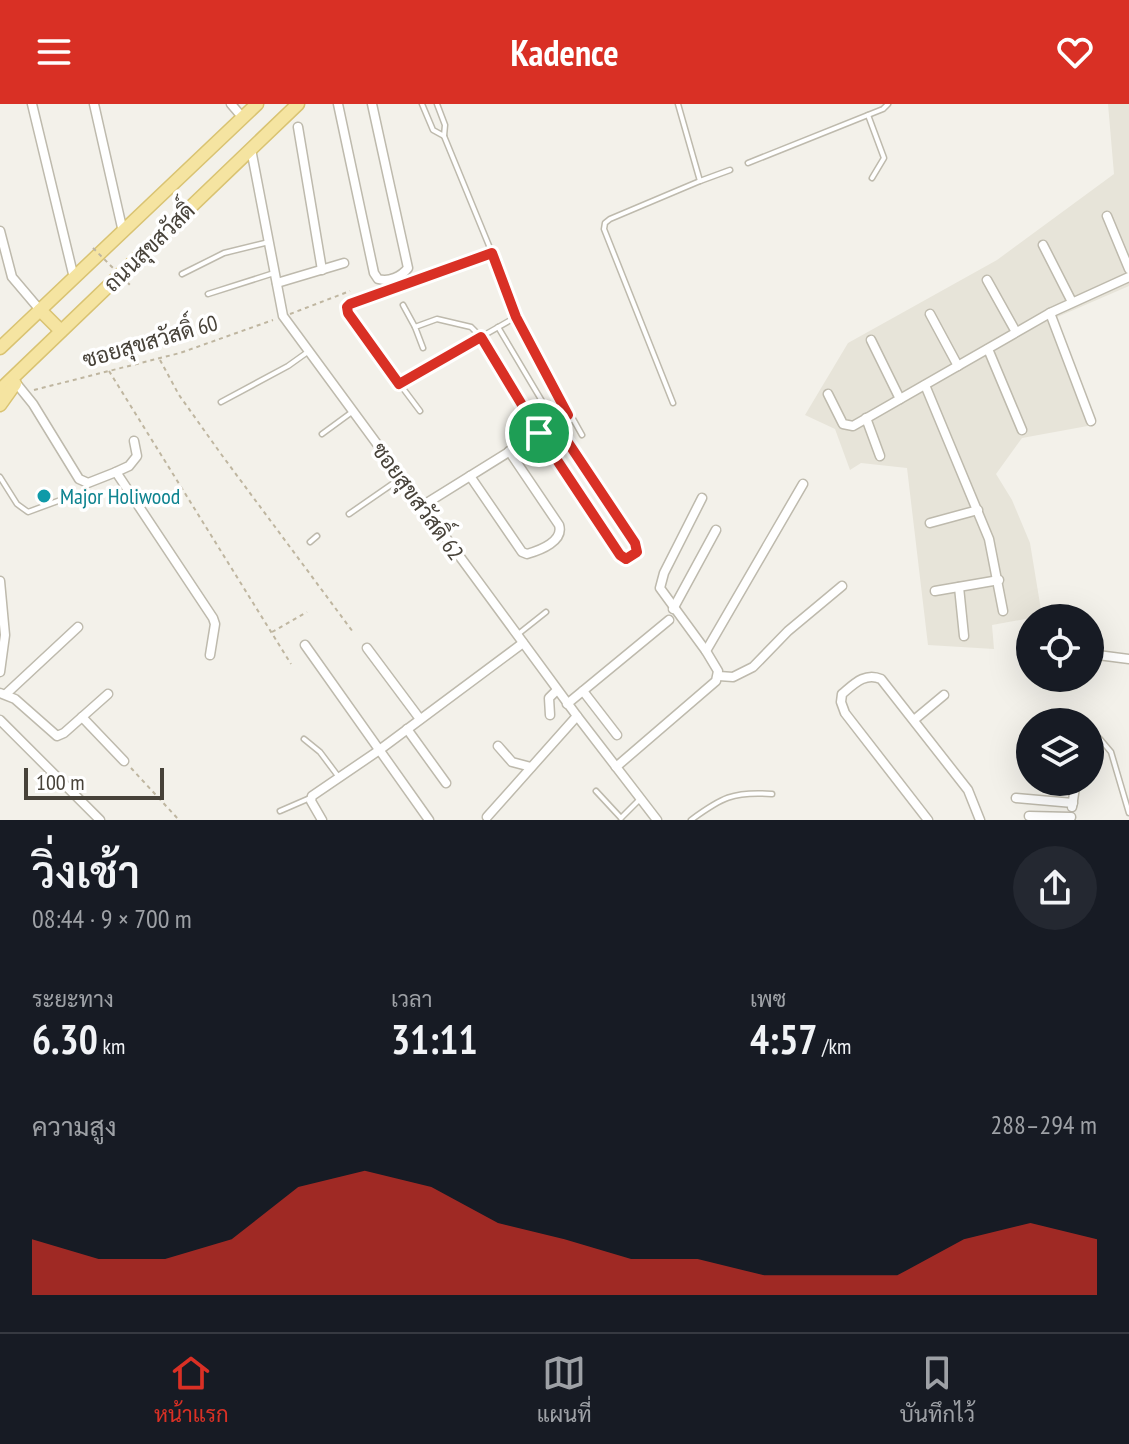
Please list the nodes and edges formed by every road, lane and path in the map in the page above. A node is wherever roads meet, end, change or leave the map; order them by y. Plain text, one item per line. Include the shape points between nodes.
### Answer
1 (32, 104) edge
2 (94, 104) edge
3 (231, 104) edge
4 (257, 104) edge
5 (298, 104) edge
6 (338, 104) edge
7 (372, 104) edge
8 (422, 104) edge
9 (437, 104) edge
10 (678, 104) edge
11 (888, 104) edge
12 (868, 115) junction
13 (243, 118) junction
14 (298, 127) dead end
15 (444, 136) junction
16 (251, 149) junction
17 (748, 163) dead end
18 (730, 170) dead end
19 (872, 178) dead end
20 (700, 181) junction
21 (1107, 216) dead end
22 (0, 231) edge
23 (123, 232) junction
24 (269, 242) junction
25 (1043, 245) dead end
26 (93, 248) dead end
27 (492, 253) junction
28 (344, 263) dead end
29 (1129, 269) edge
30 (322, 270) junction
31 (275, 273) junction
32 (182, 274) dead end
33 (1129, 277) edge
34 (74, 278) junction
35 (987, 280) dead end
36 (277, 283) junction
37 (131, 286) dead end
38 (350, 291) dead end
39 (208, 294) dead end
40 (1072, 302) junction
41 (403, 305) dead end
42 (40, 310) junction
43 (1050, 313) junction
44 (930, 314) dead end
45 (283, 316) junction
46 (516, 317) junction
47 (415, 327) junction
48 (498, 327) junction
49 (61, 331) junction
50 (1016, 332) junction
51 (481, 337) junction
52 (871, 340) dead end
53 (0, 348) edge
54 (423, 348) dead end
55 (988, 349) junction
56 (309, 351) junction
57 (159, 359) junction
58 (30, 361) junction
59 (958, 366) junction
60 (109, 371) junction
61 (399, 384) junction
62 (925, 385) junction
63 (20, 388) junction
64 (0, 390) edge
65 (828, 394) dead end
66 (900, 399) junction
67 (221, 402) dead end
68 (673, 403) dead end
69 (0, 405) edge
70 (420, 411) dead end
71 (353, 412) junction
72 (568, 415) junction
73 (866, 418) junction
74 (1091, 421) dead end
75 (555, 423) junction
76 (1022, 430) dead end
77 (539, 433) junction
78 (322, 434) dead end
79 (582, 435) dead end
80 (134, 441) dead end
81 (509, 451) junction
82 (880, 456) dead end
83 (116, 472) junction
84 (470, 476) junction
85 (0, 477) edge
86 (401, 478) junction
87 (803, 484) dead end
88 (66, 498) dead end
89 (702, 498) dead end
90 (422, 506) junction
91 (978, 510) junction
92 (349, 514) dead end
93 (930, 523) dead end
94 (716, 530) dead end
95 (317, 536) dead end
96 (310, 542) dead end
97 (999, 580) junction
98 (0, 581) edge
99 (842, 586) dead end
100 (959, 587) junction
101 (935, 591) dead end
102 (673, 609) junction
103 (1003, 611) dead end
104 (307, 612) dead end
105 (546, 612) dead end
106 (669, 620) dead end
107 (78, 627) dead end
108 (353, 632) dead end
109 (271, 633) junction
110 (517, 635) junction
111 (964, 636) dead end
112 (523, 643) junction
113 (305, 645) dead end
114 (367, 648) dead end
115 (706, 651) junction
116 (210, 655) dead end
117 (1104, 656) edge
118 (1129, 659) edge
119 (291, 664) dead end
120 (0, 672) edge
121 (719, 676) junction
122 (557, 690) junction
123 (583, 691) junction
124 (3, 694) edge
125 (108, 694) dead end
126 (944, 695) dead end
127 (567, 704) junction
128 (550, 715) dead end
129 (577, 716) junction
130 (82, 717) junction
131 (420, 719) junction
132 (0, 720) edge
133 (914, 720) junction
134 (407, 729) junction
135 (617, 735) dead end
136 (304, 739) dead end
137 (1104, 744) edge
138 (498, 746) dead end
139 (378, 751) junction
140 (124, 761) joint
141 (531, 767) junction
142 (616, 767) junction
143 (339, 778) junction
144 (446, 783) dead end
145 (596, 791) dead end
146 (772, 794) dead end
147 (1074, 796) edge
148 (310, 798) junction
149 (640, 798) junction
150 (1016, 798) dead end
151 (1073, 803) junction
152 (280, 811) dead end
153 (1129, 813) edge
154 (1029, 816) dead end
155 (487, 817) dead end
156 (1071, 818) edge
157 (620, 819) edge
158 (100, 820) edge
159 (179, 820) edge
160 (322, 820) edge
161 (429, 820) edge
162 (657, 820) edge
163 (691, 820) edge
164 (928, 820) edge
165 (980, 820) edge

1 - 34 street
2 - 23 street
3 - 13 street
4 - 13 main road, ถนนสุขสวัสดิ์
5 - 16 main road, ถนนสุขสวัสดิ์
6 - 7 street via 374,273 384,281 408,268
8 - 15 lane via 433,130
9 - 15 lane
10 - 20 lane
11 - 12 lane
12 - 17 lane
12 - 19 lane via 884,158
13 - 23 main road, ถนนสุขสวัสดิ์
14 - 30 street
15 - 27 lane
16 - 24 street, ซอยสุขสวัสดิ์ 62
16 - 49 main road, ถนนสุขสวัสดิ์
18 - 20 lane
20 - 68 lane via 605,223
21 - 29 street
22 - 42 street via 12,277
23 - 34 main road, ถนนสุขสวัสดิ์
24 - 31 street, ซอยสุขสวัสดิ์ 62
24 - 32 lane via 224,253
25 - 40 street
26 - 37 path, bridge
27 - 46 lane
27 - 61 lane via 347,307
28 - 30 street
30 - 36 street
31 - 36 street, ซอยสุขสวัสดิ์ 62
31 - 39 lane
33 - 40 street
34 - 42 main road, ถนนสุขสวัสดิ์
35 - 50 street
36 - 45 street, ซอยสุขสวัสดิ์ 62
38 - 45 path, ซอยสุขสวัสดิ์ 60
40 - 43 street
41 - 47 lane
42 - 49 main road
42 - 53 main road, ถนนสุขสวัสดิ์
43 - 50 street
43 - 74 street
44 - 59 street
45 - 56 street, ซอยสุขสวัสดิ์ 62
45 - 57 path, ซอยสุขสวัสดิ์ 60
46 - 48 lane
46 - 72 lane
47 - 51 lane via 437,319 471,327
47 - 54 lane
48 - 51 lane
48 - 75 lane
49 - 58 main road, ถนนสุขสวัสดิ์
50 - 55 street
51 - 61 lane
51 - 77 lane
52 - 66 street
55 - 59 street
55 - 76 street
56 - 67 lane
56 - 71 street, ซอยสุขสวัสดิ์ 62
57 - 60 path, ซอยสุขสวัสดิ์ 60
57 - 108 path via 179,395
58 - 63 main road
58 - 64 main road, ถนนสุขสวัสดิ์
59 - 62 street
60 - 63 path, ซอยสุขสวัสดิ์ 60
60 - 109 path
61 - 70 lane
62 - 66 street
62 - 91 street
63 - 69 main road
63 - 83 street via 79,479 88,483
65 - 73 street via 843,424 853,426
66 - 73 street
71 - 78 lane
71 - 86 street, ซอยสุขสวัสดิ์ 62
72 - 75 street
72 - 79 lane
73 - 82 street
75 - 77 street
75 - 77 lane via 635,543 637,552 631,557 620,555
77 - 81 street
80 - 83 street via 137,456
81 - 84 street
81 - 84 street via 559,525 559,538 535,552 522,552
83 - 116 street via 213,618
84 - 90 street
85 - 88 lane via 28,512
86 - 90 street, ซอยสุขสวัสดิ์ 62
86 - 92 lane
87 - 115 street
89 - 102 street via 661,582
90 - 110 street, ซอยสุขสวัสดิ์ 62
91 - 93 street
91 - 97 street
94 - 102 street
95 - 96 lane
97 - 100 street
97 - 103 street
98 - 120 street via 5,635
99 - 121 street via 753,667 733,677
100 - 101 street
100 - 111 street
102 - 115 street
104 - 109 path
105 - 110 lane
106 - 123 street
107 - 124 street
109 - 119 path
110 - 112 street, ซอยสุขสวัสดิ์ 62
112 - 122 street, ซอยสุขสวัสดิ์ 62
112 - 131 street
113 - 139 street
114 - 131 street
115 - 121 street
117 - 118 street
121 - 142 street
122 - 127 street, ซอยสุขสวัสดิ์ 62
122 - 128 street via 547,703
123 - 127 street
123 - 135 street
124 - 130 street via 57,736
125 - 130 street
126 - 133 street
127 - 129 street, ซอยสุขสวัสดิ์ 62
129 - 141 street
129 - 142 street, ซอยสุขสวัสดิ์ 62
130 - 140 street
131 - 134 street
132 - 158 street
133 - 164 street via 873,676 842,694 845,713
133 - 165 street via 968,790
134 - 139 street
134 - 144 street
136 - 143 lane
137 - 153 lane
138 - 141 street via 512,762
139 - 143 street
139 - 161 street
140 - 159 path
141 - 155 street
142 - 149 street, ซอยสุขสวัสดิ์ 62
143 - 148 street
145 - 157 lane
146 - 163 lane via 724,797
147 - 151 street
148 - 152 lane
148 - 160 street
149 - 157 lane
149 - 162 street, ซอยสุขสวัสดิ์ 62
150 - 151 street
151 - 156 street
154 - 156 street

